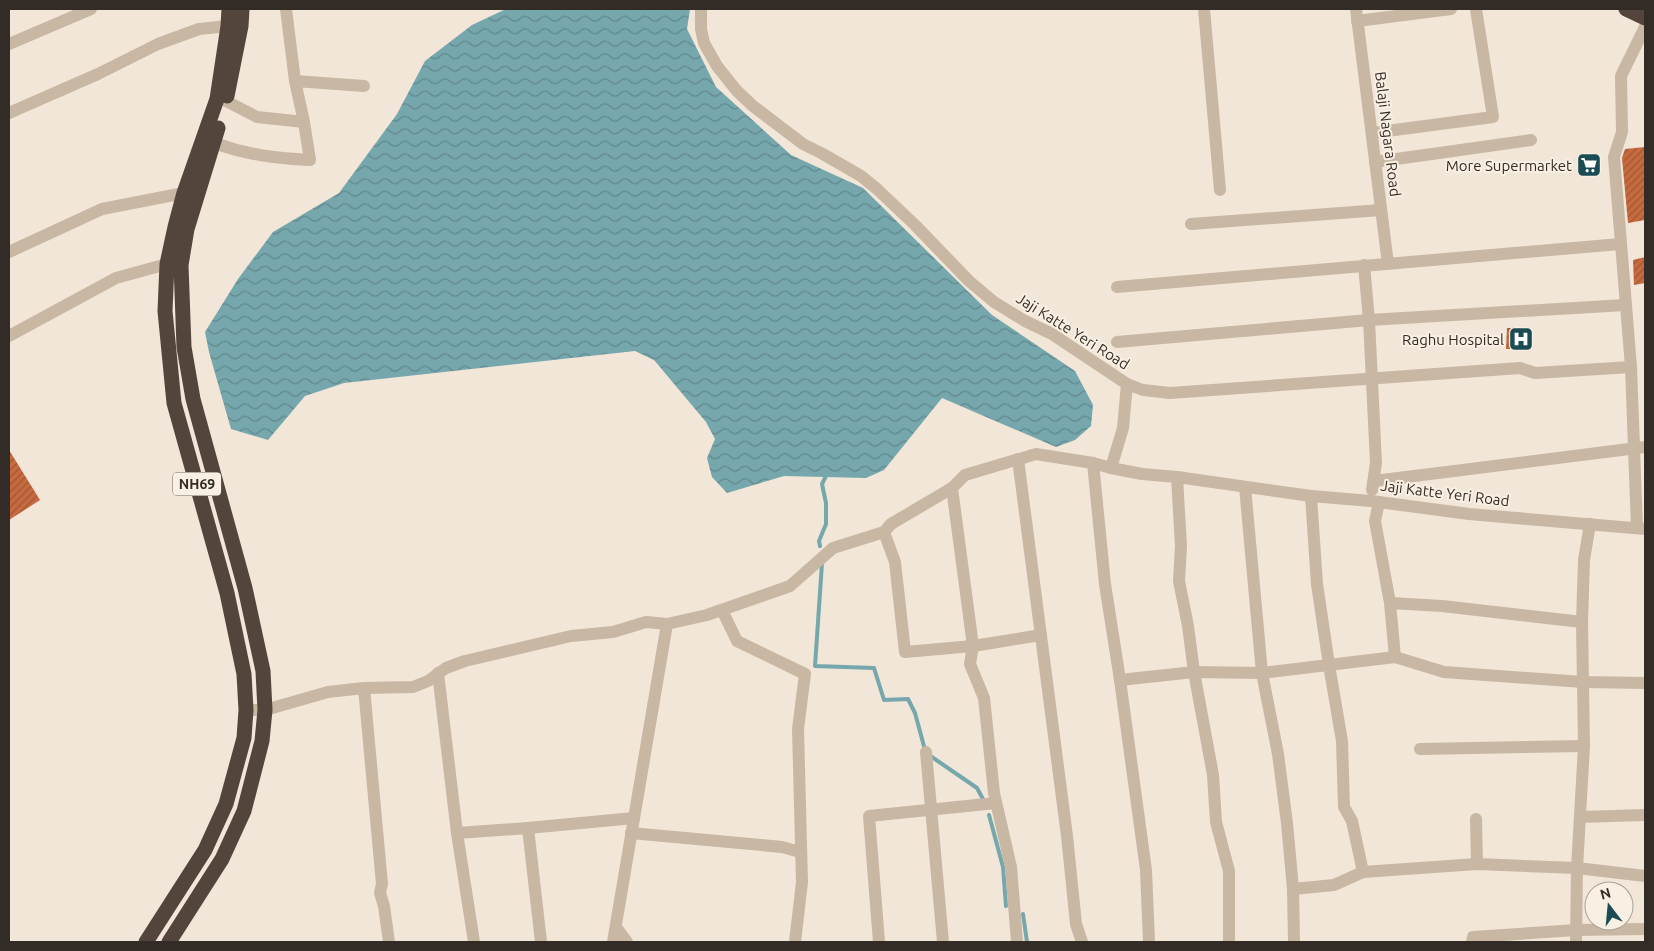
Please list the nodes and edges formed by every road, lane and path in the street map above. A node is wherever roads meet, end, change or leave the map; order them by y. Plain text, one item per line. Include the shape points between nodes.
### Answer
1 (91, 9) edge
2 (229, 9) edge
3 (242, 9) edge
4 (286, 9) edge
5 (701, 9) edge
6 (1204, 9) edge
7 (1451, 9) edge
8 (1476, 9) edge
9 (1626, 9) edge
10 (1356, 15) edge
11 (1645, 18) edge
12 (228, 26) junction
13 (1645, 27) edge
14 (9, 44) edge
15 (295, 81) junction
16 (364, 86) dead end
17 (226, 101) junction
18 (9, 112) edge
19 (304, 122) junction
20 (1372, 133) junction
21 (1531, 140) dead end
22 (214, 143) junction
23 (1375, 162) junction
24 (1220, 190) dead end
25 (184, 193) junction
26 (1381, 210) junction
27 (1191, 224) dead end
28 (1620, 244) junction
29 (9, 252) edge
30 (167, 264) junction
31 (1388, 264) junction
32 (1364, 265) junction
33 (1117, 286) dead end
34 (1626, 305) junction
35 (1369, 320) junction
36 (9, 336) edge
37 (1117, 342) dead end
38 (1631, 367) junction
39 (1372, 379) junction
40 (1128, 384) junction
41 (1640, 448) edge
42 (1018, 459) junction
43 (1093, 463) junction
44 (1111, 468) junction
45 (1176, 477) junction
46 (1374, 482) junction
47 (1245, 487) junction
48 (952, 488) junction
49 (1311, 496) junction
50 (1375, 501) junction
51 (1590, 524) junction
52 (1641, 528) edge
53 (884, 532) junction
54 (1390, 603) junction
55 (722, 610) junction
56 (1582, 622) junction
57 (667, 624) junction
58 (1041, 635) junction
59 (973, 646) junction
60 (1395, 656) junction
61 (1329, 665) junction
62 (1194, 672) junction
63 (438, 673) junction
64 (1262, 673) junction
65 (1120, 680) junction
66 (1583, 682) junction
67 (1645, 682) edge
68 (364, 688) junction
69 (246, 710) junction
70 (265, 710) junction
71 (1584, 746) junction
72 (1420, 749) dead end
73 (926, 752) dead end
74 (996, 803) junction
75 (931, 809) junction
76 (1645, 815) edge
77 (1580, 817) junction
78 (634, 818) junction
79 (1476, 819) dead end
80 (528, 828) junction
81 (457, 833) junction
82 (631, 833) junction
83 (800, 852) junction
84 (1477, 864) junction
85 (1577, 868) junction
86 (1363, 872) junction
87 (1645, 876) edge
88 (1293, 889) junction
89 (616, 927) junction
90 (1645, 930) edge
91 (1576, 936) edge
92 (146, 942) edge
93 (169, 942) edge
94 (389, 942) edge
95 (474, 942) edge
96 (541, 942) edge
97 (613, 942) edge
98 (627, 942) edge
99 (795, 942) edge
100 (878, 942) edge
101 (943, 942) edge
102 (1017, 942) edge
103 (1082, 942) edge
104 (1149, 942) edge
105 (1229, 942) edge
106 (1294, 942) edge
107 (1472, 942) edge

1 - 14 street
2 - 12 highway, NH69
3 - 17 highway, NH69
4 - 15 street
5 - 40 street, Jaji Katte Yeri Road via 704,43 717,66 753,106 804,144 861,176 915,225 968,281 994,302 1052,334
6 - 24 street
7 - 10 street
8 - 20 street via 1493,118
9 - 11 highway
10 - 20 street, Balaji Nagara Road
12 - 18 street via 199,29 158,44
12 - 25 highway, NH69 via 217,99
13 - 28 street, Jaji Katte Yeri Road via 1621,76 1622,132 1614,157
15 - 16 street
15 - 19 street
17 - 19 street via 257,117
17 - 22 highway, NH69
19 - 22 street via 310,160 270,158
20 - 23 street, Balaji Nagara Road
21 - 23 street
22 - 70 highway, NH69 via 187,229 181,265 184,347 193,399 245,588 263,671
23 - 26 street, Balaji Nagara Road
25 - 29 street via 102,209
25 - 30 highway, NH69
26 - 27 street
26 - 31 street, Balaji Nagara Road
28 - 31 street
28 - 34 street, Jaji Katte Yeri Road
30 - 36 street via 116,278
30 - 69 highway, NH69 via 166,311 174,403 227,593 244,674
31 - 32 street
32 - 33 street
32 - 35 street
34 - 35 street, Jaji Katte Yeri Road
34 - 38 street, Jaji Katte Yeri Road
35 - 37 street, Jaji Katte Yeri Road
35 - 39 street
38 - 39 street via 1535,373 1520,368
38 - 41 street, Jaji Katte Yeri Road
39 - 40 street via 1170,393 1143,390
39 - 46 street
40 - 44 street, Jaji Katte Yeri Road via 1122,428
41 - 46 street
41 - 52 street, Jaji Katte Yeri Road
42 - 43 street via 1036,454
42 - 48 street via 965,474
42 - 58 street
43 - 44 street
43 - 65 street via 1105,584
44 - 45 street, Jaji Katte Yeri Road
45 - 47 street, Jaji Katte Yeri Road
45 - 62 street via 1181,546 1179,581
46 - 50 street
47 - 49 street, Jaji Katte Yeri Road
47 - 64 street
48 - 53 street via 891,524
48 - 59 street
49 - 50 street, Jaji Katte Yeri Road
49 - 61 street via 1317,584
50 - 51 street, Jaji Katte Yeri Road via 1469,514
50 - 54 street via 1375,521
51 - 52 street, Jaji Katte Yeri Road
51 - 56 street via 1584,560
53 - 55 street via 833,548 790,586
53 - 59 street via 895,562 905,652
54 - 56 street
54 - 60 street
55 - 57 street
55 - 83 street via 737,641 805,674 798,728
56 - 66 street
57 - 63 street via 646,622 613,632 571,636 465,661
57 - 78 street
58 - 59 street
58 - 103 street via 1076,924
59 - 74 street via 970,664 984,698
60 - 61 street
60 - 66 street via 1444,672
61 - 64 street
61 - 86 street via 1342,741 1344,807 1352,821
62 - 64 street
62 - 65 street
62 - 105 street via 1213,775 1216,822 1229,871
63 - 68 street via 412,687
63 - 81 street
64 - 88 street via 1278,754
65 - 104 street via 1146,870
66 - 67 street
66 - 71 street
68 - 70 street via 328,692
68 - 94 street via 382,884 380,893
69 - 70 street
69 - 92 highway, NH69 via 244,738 226,804 205,850
70 - 93 highway, NH69 via 262,741 244,811 222,859
71 - 72 street
71 - 77 street
73 - 75 street
74 - 75 street
74 - 102 street via 1010,867
75 - 100 street via 869,816
75 - 101 street
76 - 77 street
77 - 85 street
78 - 80 street
78 - 82 street
79 - 84 street
80 - 81 street
80 - 96 street
81 - 95 street
82 - 83 street via 782,847
82 - 89 street
83 - 99 street via 802,882
84 - 85 street
84 - 86 street
85 - 87 street
85 - 91 street
86 - 88 street via 1334,885
88 - 106 street
89 - 97 street
89 - 98 street
90 - 91 street
91 - 107 street via 1473,938

